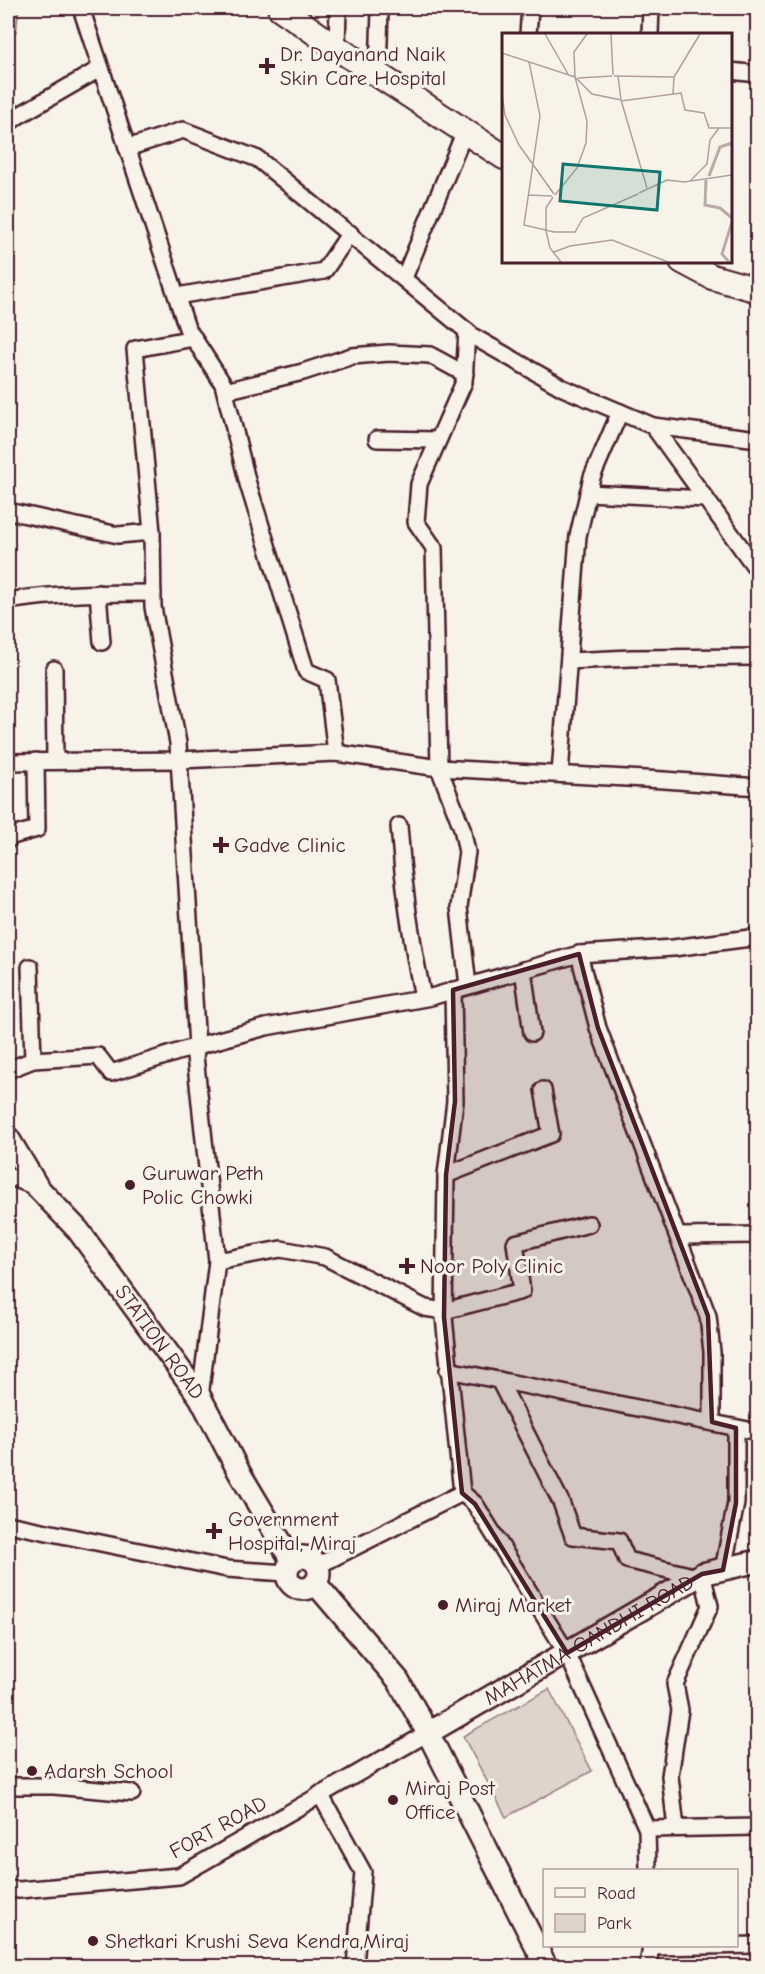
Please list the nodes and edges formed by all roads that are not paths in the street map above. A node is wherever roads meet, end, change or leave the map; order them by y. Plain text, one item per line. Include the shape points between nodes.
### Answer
1 (81, 8) edge
2 (280, 8) edge
3 (338, 8) edge
4 (380, 8) edge
5 (530, 8) edge
6 (651, 8) edge
7 (528, 33) edge
8 (650, 33) edge
9 (337, 48) junction
10 (101, 68) junction
11 (732, 71) edge
12 (758, 74) edge
13 (378, 75) junction
14 (8, 124) edge
15 (465, 131) junction
16 (127, 148) junction
17 (502, 156) edge
18 (350, 233) junction
19 (683, 262) edge
20 (404, 278) junction
21 (758, 290) edge
22 (177, 296) junction
23 (467, 331) junction
24 (194, 339) junction
25 (465, 374) junction
26 (225, 391) junction
27 (620, 412) junction
28 (653, 426) junction
29 (377, 439) dead end
30 (758, 439) edge
31 (438, 440) junction
32 (588, 493) junction
33 (706, 499) junction
34 (8, 511) edge
35 (152, 532) junction
36 (758, 571) edge
37 (98, 593) junction
38 (153, 593) junction
39 (8, 601) edge
40 (102, 642) dead end
41 (758, 657) edge
42 (569, 661) junction
43 (54, 669) dead end
44 (336, 753) junction
45 (179, 760) junction
46 (36, 761) junction
47 (55, 761) junction
48 (8, 762) edge
49 (439, 768) junction
50 (560, 774) junction
51 (758, 787) edge
52 (399, 826) dead end
53 (8, 840) edge
54 (758, 937) edge
55 (579, 954) junction
56 (30, 967) dead end
57 (523, 970) junction
58 (468, 986) junction
59 (453, 990) junction
60 (423, 998) junction
61 (532, 1033) dead end
62 (197, 1046) junction
63 (33, 1060) junction
64 (8, 1070) edge
65 (543, 1090) dead end
66 (8, 1138) edge
67 (446, 1174) junction
68 (8, 1176) edge
69 (38, 1188) junction
70 (589, 1224) dead end
71 (758, 1235) edge
72 (678, 1236) junction
73 (217, 1261) junction
74 (444, 1311) junction
75 (448, 1370) junction
76 (499, 1380) junction
77 (200, 1397) junction
78 (712, 1422) junction
79 (736, 1428) junction
80 (758, 1432) edge
81 (462, 1493) junction
82 (8, 1524) edge
83 (758, 1561) edge
84 (289, 1567) junction
85 (316, 1574) junction
86 (707, 1574) junction
87 (567, 1653) junction
88 (428, 1733) junction
89 (8, 1786) edge
90 (132, 1793) dead end
91 (320, 1794) junction
92 (758, 1827) edge
93 (676, 1828) junction
94 (646, 1829) junction
95 (648, 1869) edge
96 (8, 1889) edge
97 (738, 1946) edge
98 (758, 1946) edge
99 (651, 1947) edge
100 (355, 1966) edge
101 (546, 1966) edge
102 (648, 1966) edge

1 - 10 street
2 - 9 main road
3 - 9 street
4 - 13 street
5 - 7 street
6 - 8 street
9 - 13 main road
10 - 14 street
10 - 16 street
11 - 12 street
13 - 15 main road
15 - 17 main road
15 - 20 street
16 - 18 street via 183,130 194,134 258,159
16 - 22 street
18 - 20 street
18 - 22 street via 324,271
19 - 21 main road via 712,277
20 - 23 street
22 - 24 street
23 - 25 street
23 - 27 street via 563,388
24 - 26 street
24 - 35 street via 135,349
25 - 26 street via 430,355 389,353 352,357
25 - 31 street
26 - 44 street via 306,670 327,680
27 - 28 street
27 - 32 street
28 - 30 street
28 - 33 street
29 - 31 street
31 - 49 street via 419,484 416,522 434,548
32 - 33 street
32 - 42 street via 578,537
33 - 36 street
34 - 35 street via 118,535
35 - 38 street
37 - 38 street
37 - 39 street
37 - 40 street
38 - 45 street
41 - 42 street
42 - 50 street
43 - 47 street
44 - 45 street
44 - 49 street
45 - 47 street
45 - 62 street
46 - 47 street
46 - 48 street
46 - 53 street via 38,829
49 - 50 street
49 - 58 street via 467,852 459,907
50 - 51 street
52 - 60 street via 410,937
54 - 55 street
55 - 57 street
55 - 72 street via 598,1028
56 - 63 street
57 - 58 street
57 - 61 street
58 - 59 street
59 - 60 street
59 - 67 street via 455,1101
60 - 62 street via 266,1028
62 - 63 street via 111,1073 98,1056
62 - 73 street
63 - 64 street
65 - 67 street via 551,1134
66 - 69 main road, STATION ROAD
67 - 74 street
68 - 69 street
69 - 77 main road, STATION ROAD via 78,1230
70 - 74 street via 515,1243 522,1291
71 - 72 street
72 - 78 street via 708,1316
73 - 74 street via 281,1249 325,1257 425,1308
73 - 77 street
74 - 75 street
75 - 76 street
75 - 81 street
76 - 78 street
76 - 86 street via 561,1502 573,1536 619,1541 627,1560
77 - 84 main road, STATION ROAD
78 - 79 street
79 - 80 street
79 - 86 street via 736,1503
81 - 85 street
81 - 87 street via 475,1504
82 - 84 street via 227,1569
83 - 86 main road, MAHATMA GANDHI ROAD
84 - 85 main road via 300,1556 310,1558
84 - 85 main road via 289,1582 297,1588 307,1588
85 - 88 main road via 398,1680
86 - 87 main road, MAHATMA GANDHI ROAD
86 - 93 street via 710,1606 675,1684 680,1710 670,1776
87 - 88 main road, MAHATMA GANDHI ROAD
87 - 94 street
88 - 91 street, FORT ROAD
88 - 101 main road
89 - 90 street
91 - 96 street, FORT ROAD via 179,1876
91 - 100 street via 363,1872
92 - 93 street
93 - 94 street
94 - 95 street
97 - 98 street
99 - 102 street

